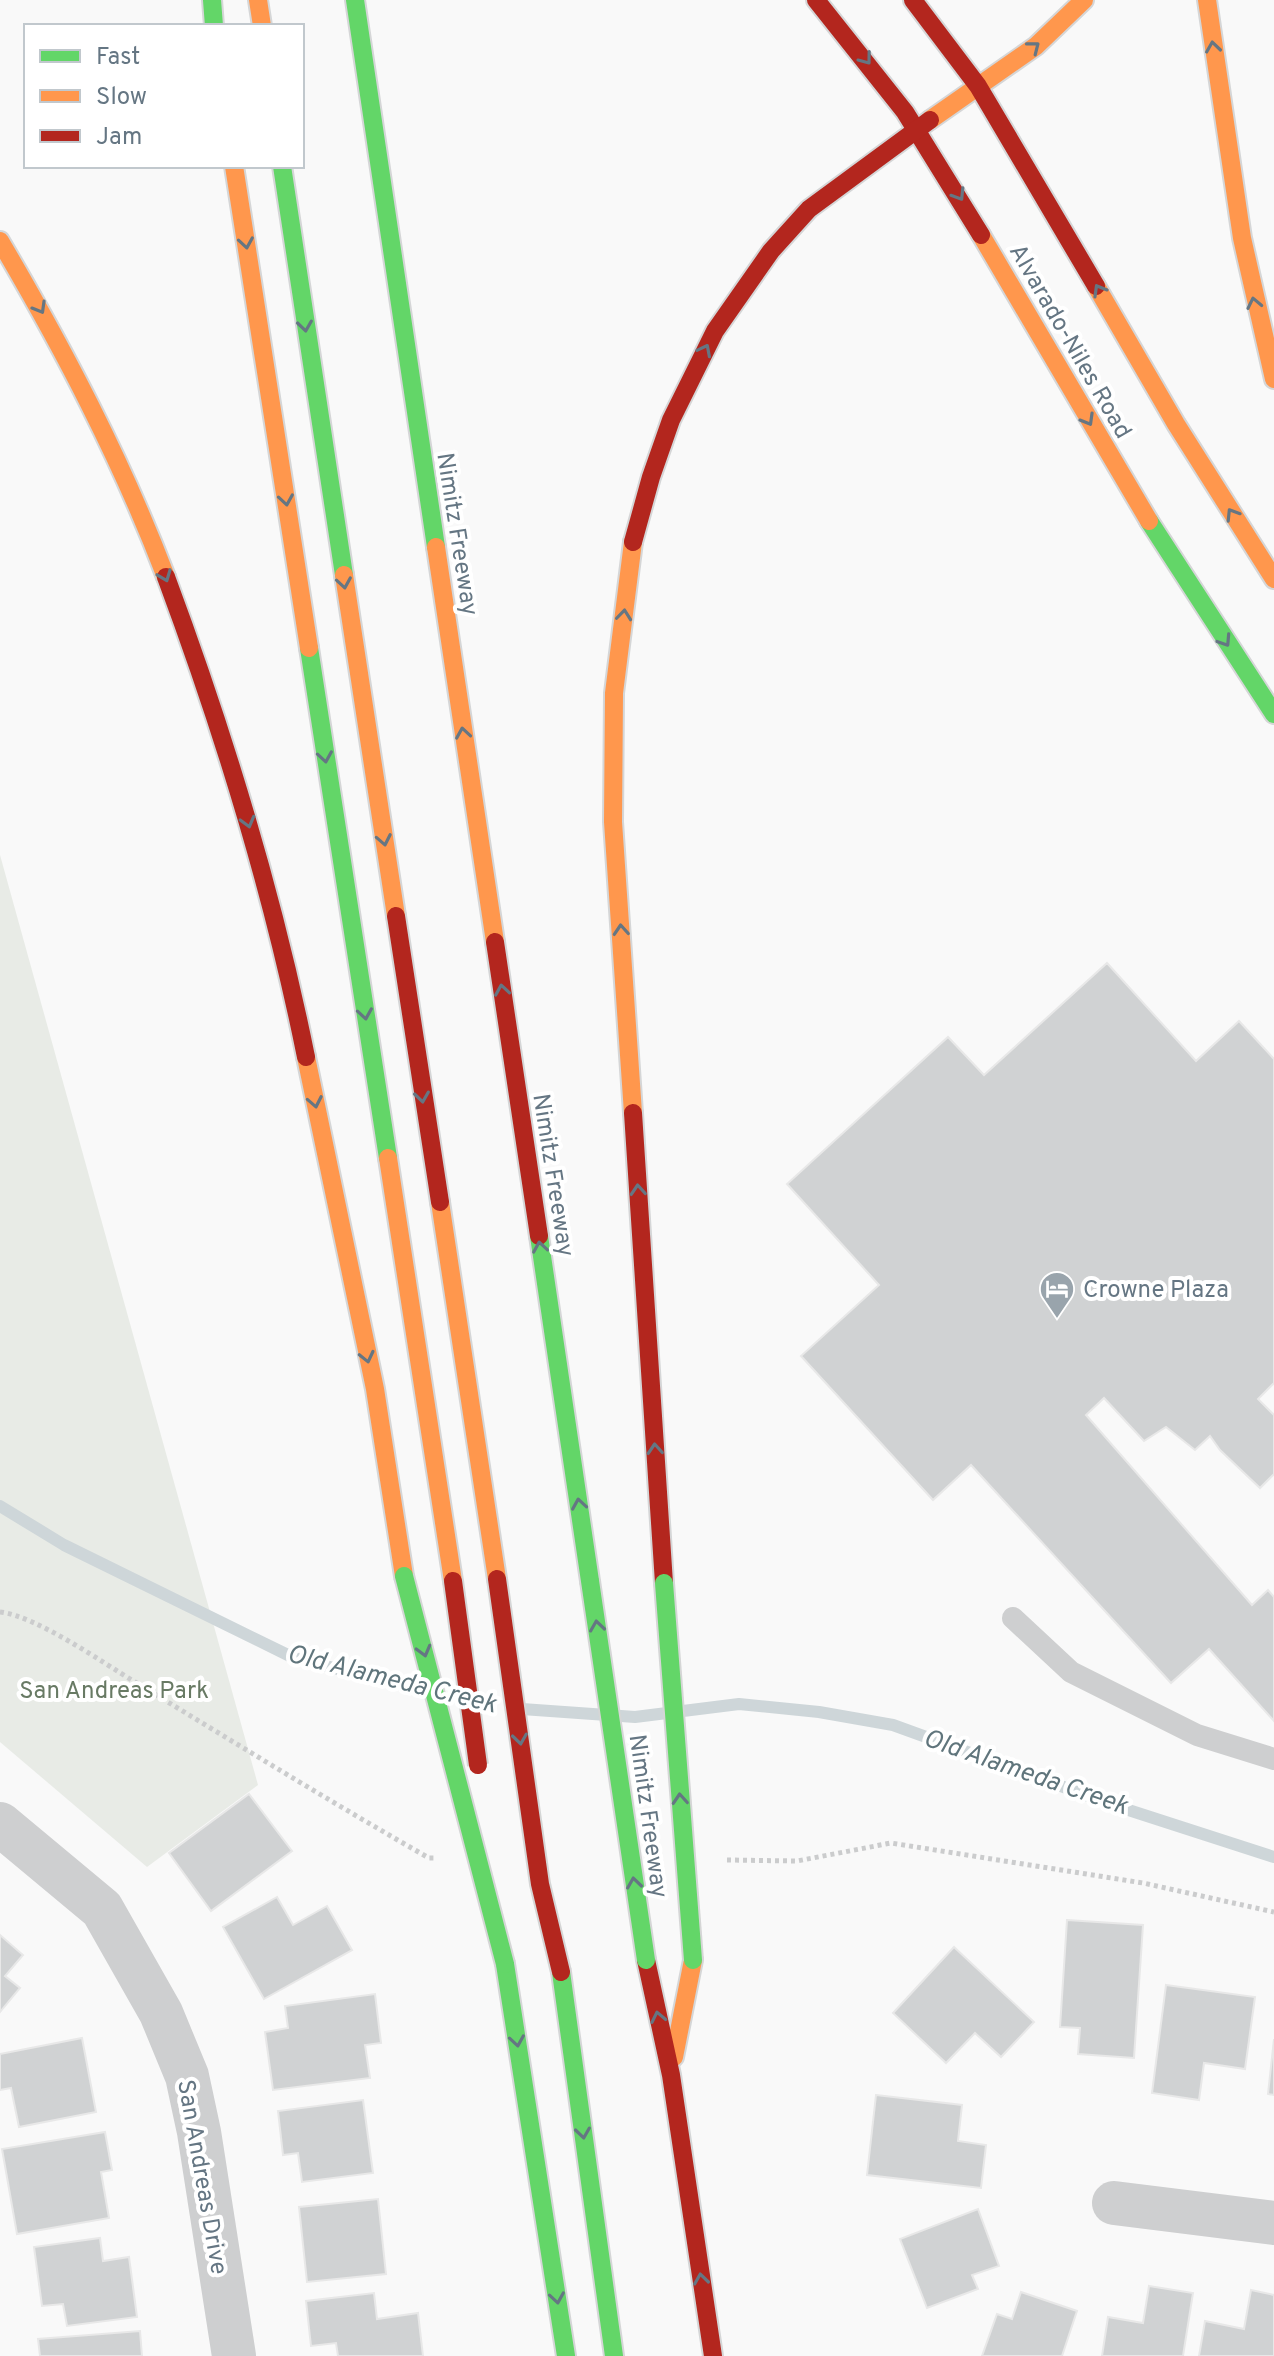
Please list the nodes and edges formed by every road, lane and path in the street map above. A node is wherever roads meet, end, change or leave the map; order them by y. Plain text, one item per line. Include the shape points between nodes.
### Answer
1 (212, 0) edge
2 (258, 0) edge
3 (355, 0) edge
4 (816, 0) edge
5 (913, 0) edge
6 (1084, 0) edge
7 (1207, 0) edge
8 (214, 24) edge
9 (262, 24) edge
10 (978, 86) junction
11 (917, 129) junction
12 (234, 168) edge
13 (282, 168) edge
14 (0, 241) edge
15 (1274, 379) edge
16 (1274, 579) edge
17 (1274, 714) edge
18 (1013, 1618) dead end
19 (1274, 1759) edge
20 (480, 1780) dead end
21 (485, 1811) dead end
22 (0, 1824) edge
23 (505, 1964) junction
24 (671, 2075) junction
25 (1114, 2203) dead end
26 (1274, 2223) edge
27 (234, 2356) edge
28 (566, 2356) edge
29 (614, 2356) edge
30 (713, 2356) edge

1 - 8 main road
2 - 9 main road
24 -> 3 main road, Nimitz Freeway, bridge via 646,1960
4 -> 11 main road, Alvarado-Niles Road
5 - 10 main road, Alvarado-Niles Road
10 -> 6 main road via 1036,46
15 -> 7 main road via 1241,241
10 - 11 main road
16 -> 10 main road, Alvarado-Niles Road via 1176,424
11 -> 17 main road, Alvarado-Niles Road via 1169,555
24 -> 11 main road, bridge via 693,1960 613,822 614,693 632,547 671,420 715,331 741,292 809,209
12 -> 20 main road, bridge
13 -> 29 main road, bridge via 540,1884 561,1972
14 -> 23 main road, bridge via 55,334 138,503 243,801 293,992 375,1389 404,1576
18 - 19 lane via 1071,1672 1197,1735
21 - 23 main road, bridge
22 - 27 street, San Andreas Drive via 102,1909 161,2013 187,2076 199,2132
23 -> 28 main road
30 -> 24 main road, Nimitz Freeway
25 - 26 street

